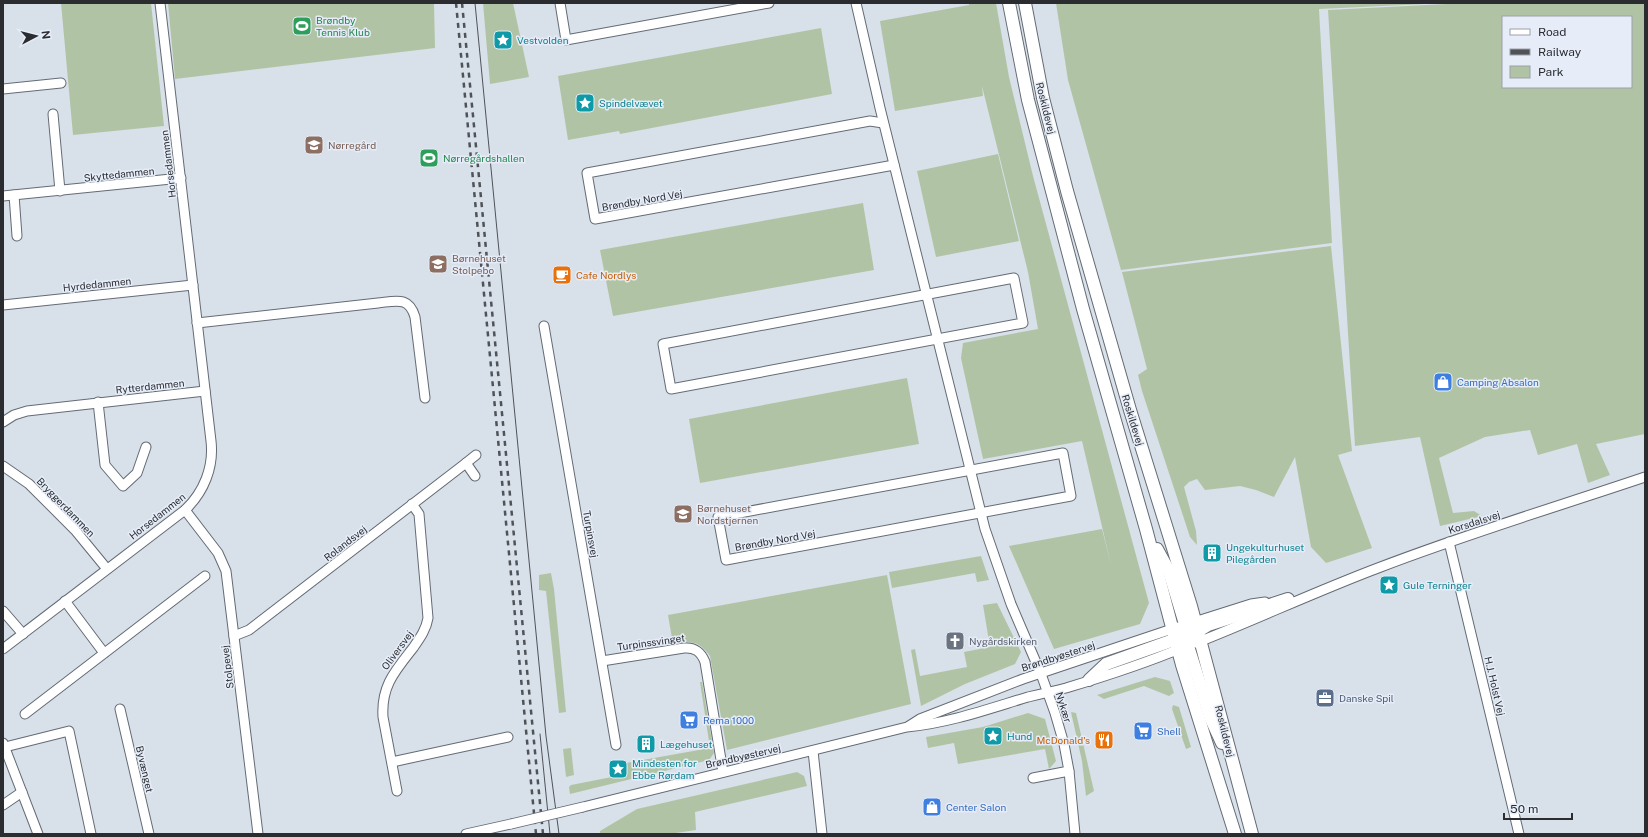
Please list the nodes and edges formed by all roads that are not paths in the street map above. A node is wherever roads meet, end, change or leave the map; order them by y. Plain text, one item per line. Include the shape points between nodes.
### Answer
1 (160, 3) edge
2 (560, 3) edge
3 (769, 3) edge
4 (856, 3) edge
5 (1009, 3) edge
6 (1025, 3) edge
7 (61, 83) dead end
8 (3, 88) edge
9 (53, 114) dead end
10 (883, 123) junction
11 (894, 165) junction
12 (181, 178) junction
13 (60, 191) junction
14 (14, 195) junction
15 (3, 196) edge
16 (17, 236) dead end
17 (193, 285) junction
18 (926, 294) junction
19 (3, 305) edge
20 (197, 323) junction
21 (544, 326) dead end
22 (937, 339) junction
23 (205, 391) junction
24 (425, 398) dead end
25 (98, 402) junction
26 (3, 422) edge
27 (146, 447) dead end
28 (476, 455) dead end
29 (466, 463) junction
30 (3, 466) edge
31 (970, 471) junction
32 (475, 476) dead end
33 (1645, 477) edge
34 (412, 504) junction
35 (185, 510) junction
36 (980, 513) junction
37 (1449, 542) junction
38 (107, 568) junction
39 (205, 576) dead end
40 (1311, 594) junction
41 (1288, 599) joint
42 (65, 601) junction
43 (3, 611) edge
44 (23, 634) junction
45 (234, 636) junction
46 (1187, 636) junction
47 (3, 649) edge
48 (104, 653) junction
49 (602, 661) junction
50 (1041, 674) junction
51 (1089, 680) joint
52 (1048, 692) junction
53 (120, 709) dead end
54 (25, 714) dead end
55 (908, 727) junction
56 (508, 737) dead end
57 (616, 744) dead end
58 (4, 745) edge
59 (813, 751) junction
60 (392, 762) junction
61 (1069, 771) junction
62 (723, 772) junction
63 (1033, 778) dead end
64 (397, 791) dead end
65 (22, 792) junction
66 (3, 805) edge
67 (38, 834) edge
68 (91, 834) edge
69 (149, 834) edge
70 (258, 834) edge
71 (466, 834) edge
72 (822, 834) edge
73 (1075, 834) edge
74 (1235, 834) edge
75 (1252, 834) edge
76 (1520, 834) edge

1 - 12 street, Horsedammen
2 - 3 street via 566,40
4 - 10 street
5 - 46 main road, Roskildevej via 1031,114 1085,316 1146,529 1169,571
6 - 46 main road, Roskildevej via 1043,98 1130,410
7 - 8 street
9 - 13 street
10 - 11 street
10 - 11 street, Brøndby Nord Vej via 870,121 587,173 595,219
11 - 18 street
12 - 13 street, Skyttedammen
12 - 17 street, Horsedammen
13 - 14 street, Skyttedammen
14 - 15 street, Skyttedammen
14 - 16 street
17 - 19 street, Hyrdedammen
17 - 20 street, Horsedammen
18 - 22 street
18 - 22 street via 1014,278 1023,323
18 - 22 street via 663,344 671,389
20 - 23 street, Horsedammen
20 - 24 street via 378,303 407,303 415,317
21 - 49 street, Turpinsvej
22 - 31 street
23 - 25 street, Rytterdammen
23 - 35 street, Horsedammen via 212,448 211,463 200,492
25 - 26 street, Rytterdammen via 27,411
25 - 27 street via 105,465 123,486 137,473
28 - 29 street, Rolandsvej
29 - 32 street
29 - 34 street, Rolandsvej
30 - 38 street, Bryggerdammen via 29,484 75,530
31 - 36 street
31 - 36 street, Brøndby Nord Vej via 1063,453 1071,496
31 - 36 street, Brøndby Nord Vej via 718,517 726,560
33 - 37 street, Korsdalsvej
34 - 45 street, Rolandsvej via 249,630
34 - 60 street, Oliversvej via 419,514 428,618 422,635 394,672 384,693 384,717
35 - 38 street, Horsedammen
35 - 45 street, Stolpevej via 224,564
36 - 50 street via 1010,604
37 - 40 street, Korsdalsvej
37 - 76 street, H.J. Holst Vej
38 - 42 street, Horsedammen
39 - 48 street
40 - 41 street, Korsdalsvej
40 - 46 street, Korsdalsvej via 1257,619
41 - 46 main road via 1208,625
42 - 44 street, Horsedammen
42 - 48 street
43 - 44 street
44 - 47 street, Horsedammen
45 - 70 street, Stolpevej
46 - 50 street, Brøndbyøstervej
46 - 51 main road via 1106,664
46 - 74 main road, Roskildevej via 1190,692
46 - 75 main road, Roskildevej via 1211,719 1234,768
48 - 54 street
49 - 57 street, Turpinsvej
49 - 62 street, Turpinssvinget via 684,648 693,648 698,652 705,662
50 - 52 street, Nykær
50 - 55 street, Brøndbyøstervej via 920,719
51 - 52 street, Brøndbyøstervej
52 - 55 street, Brøndbyøstervej via 980,712
52 - 61 street, Nykær via 1064,744
53 - 69 street, Byvænget
55 - 59 street, Brøndbyøstervej
56 - 60 street
58 - 65 street
58 - 68 street via 69,731
59 - 62 street, Brøndbyøstervej
59 - 72 street
60 - 64 street, Oliversvej
61 - 63 street
61 - 73 street, Nykær
62 - 71 street, Brøndbyøstervej, bridge
65 - 66 street
65 - 67 street

